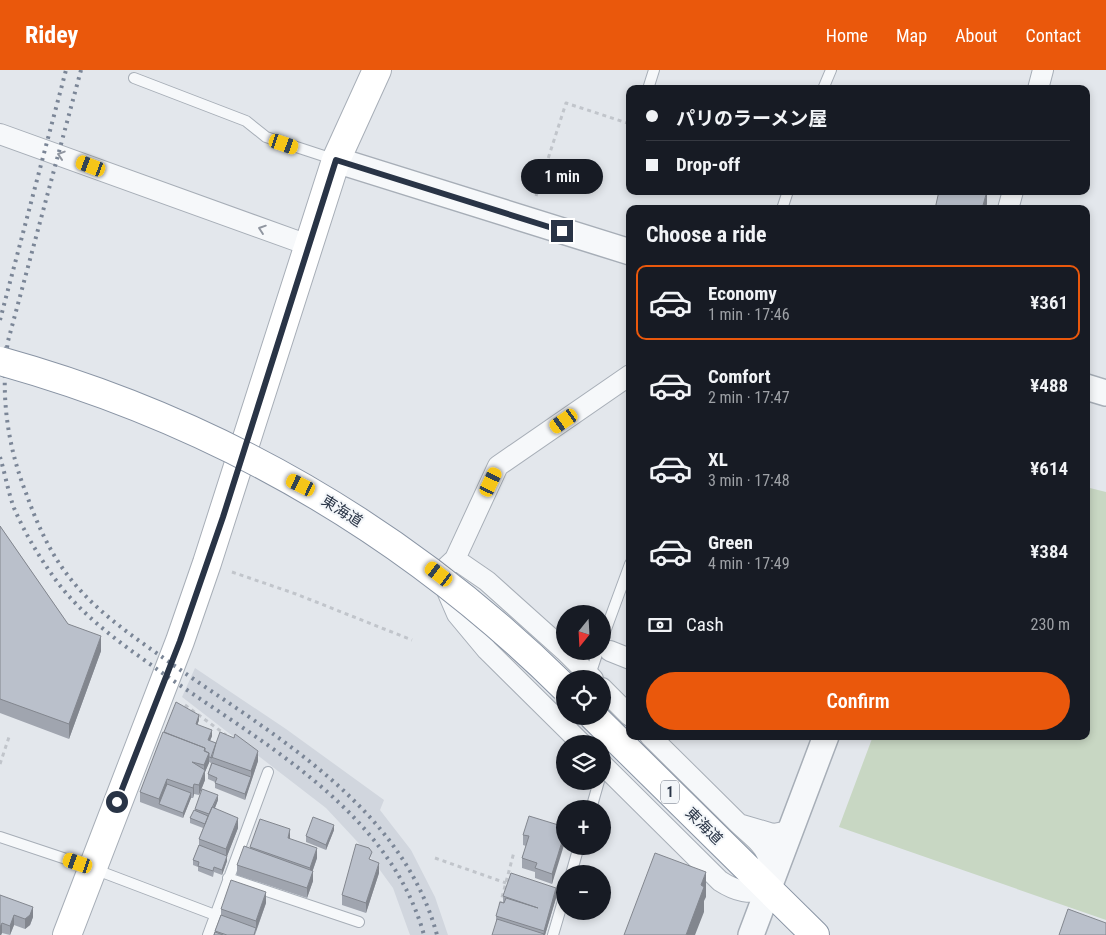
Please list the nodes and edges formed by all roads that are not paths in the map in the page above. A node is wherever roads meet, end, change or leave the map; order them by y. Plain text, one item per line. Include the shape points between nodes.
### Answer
1 (377, 70) edge
2 (831, 70) edge
3 (1043, 70) edge
4 (652, 71) edge
5 (134, 78) dead end
6 (649, 85) edge
7 (825, 85) edge
8 (1039, 85) edge
9 (0, 134) edge
10 (336, 160) junction
11 (308, 245) junction
12 (626, 251) edge
13 (0, 361) edge
14 (626, 378) edge
15 (1090, 387) edge
16 (1106, 392) edge
17 (242, 455) junction
18 (455, 559) junction
19 (439, 574) junction
20 (626, 577) edge
21 (611, 625) edge
22 (556, 643) edge
23 (611, 651) edge
24 (626, 657) edge
25 (574, 660) edge
26 (584, 670) edge
27 (556, 680) edge
28 (611, 697) edge
29 (626, 712) edge
30 (602, 725) edge
31 (573, 735) edge
32 (654, 740) edge
33 (825, 740) edge
34 (268, 772) dead end
35 (611, 779) edge
36 (739, 824) junction
37 (794, 824) junction
38 (0, 837) edge
39 (92, 868) junction
40 (228, 878) junction
41 (768, 890) junction
42 (215, 914) junction
43 (557, 920) edge
44 (359, 922) dead end
45 (68, 935) edge
46 (208, 935) edge
47 (553, 935) edge
48 (750, 935) edge
49 (815, 935) edge

1 - 10 main road
2 - 7 lane
3 - 8 street
4 - 6 lane
5 - 10 lane via 246,121 266,137
11 -> 9 street
10 - 11 main road
10 - 12 street
11 - 17 main road
13 - 17 street via 96,390
13 - 27 main road, 東海道, bridge via 59,378 172,420 328,501 451,588
14 - 18 street via 498,466
15 - 16 street
17 - 19 street via 330,499
17 - 39 main road via 180,641
18 - 19 street
18 - 22 street via 487,581
19 - 31 street via 457,614 486,650
20 - 21 lane
23 - 24 street
25 - 26 street
28 - 29 street
30 - 41 main road, 東海道 / 1
32 - 36 street
33 - 37 street
34 - 40 lane
35 - 41 street via 720,882 751,894
36 - 37 street via 773,834 784,832
36 - 41 street via 767,850 771,864
37 - 41 street
38 - 39 lane
39 - 42 lane
39 - 45 main road
40 - 42 lane
40 - 44 lane
41 - 48 street
41 - 49 main road, 東海道 / 1
42 - 46 lane
43 - 47 lane

